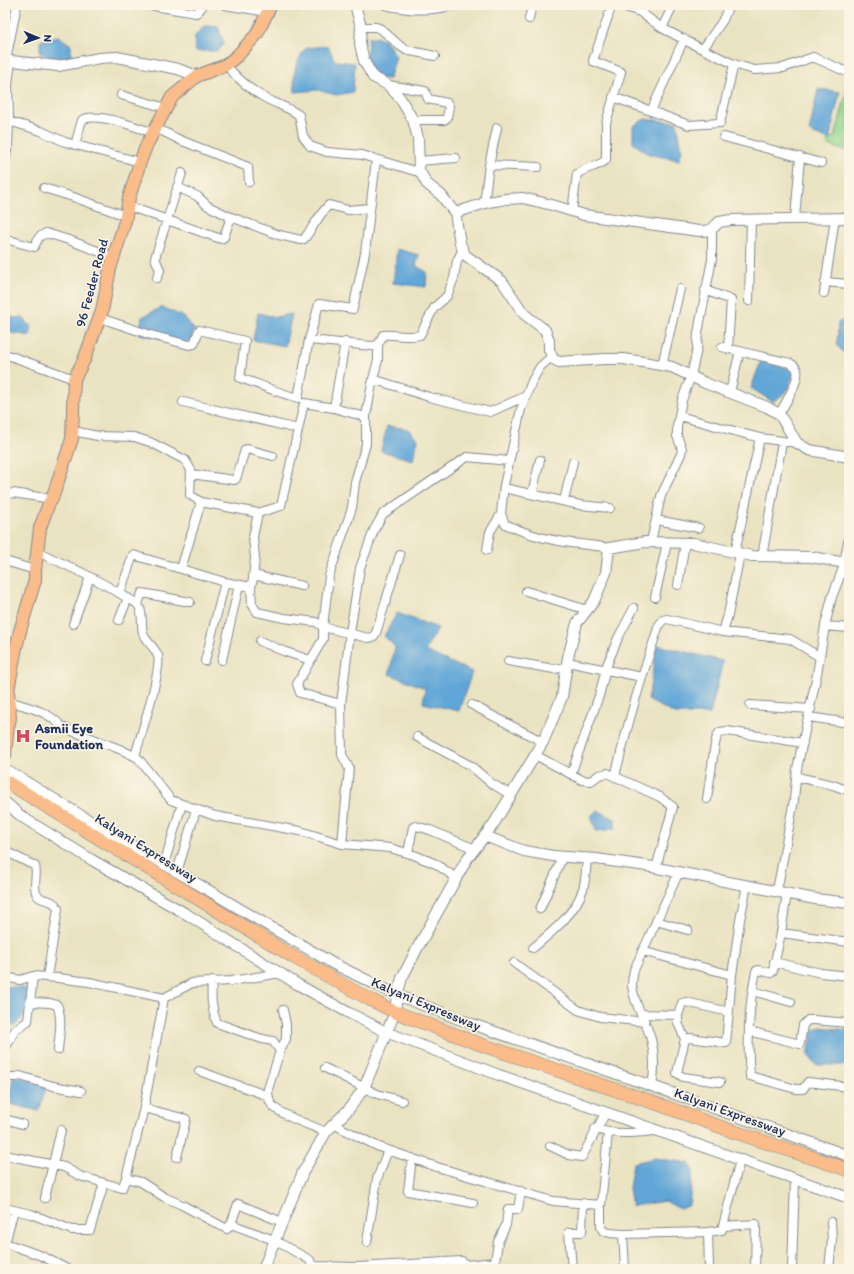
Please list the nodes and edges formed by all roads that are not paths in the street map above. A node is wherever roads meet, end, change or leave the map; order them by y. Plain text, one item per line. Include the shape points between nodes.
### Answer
1 (17, 5) edge
2 (148, 5) edge
3 (203, 5) edge
4 (225, 5) edge
5 (354, 5) edge
6 (385, 5) edge
7 (453, 5) edge
8 (532, 5) edge
9 (612, 5) edge
10 (620, 5) edge
11 (673, 5) edge
12 (729, 5) edge
13 (269, 8) edge
14 (529, 19) dead end
15 (361, 27) junction
16 (662, 28) junction
17 (684, 39) junction
18 (703, 49) junction
19 (434, 56) dead end
20 (7, 60) edge
21 (734, 64) junction
22 (226, 65) junction
23 (849, 73) edge
24 (197, 76) junction
25 (388, 85) junction
26 (121, 95) dead end
27 (613, 97) junction
28 (166, 108) junction
29 (651, 111) junction
30 (413, 120) junction
31 (10, 121) junction
32 (497, 128) dead end
33 (155, 130) junction
34 (724, 137) dead end
35 (75, 145) junction
36 (800, 157) junction
37 (456, 158) dead end
38 (5, 160) edge
39 (376, 160) junction
40 (140, 162) junction
41 (821, 163) dead end
42 (489, 165) junction
43 (419, 166) junction
44 (538, 167) dead end
45 (182, 173) dead end
46 (249, 182) dead end
47 (177, 187) junction
48 (44, 188) dead end
49 (484, 204) junction
50 (370, 208) junction
51 (127, 211) junction
52 (572, 211) junction
53 (454, 213) junction
54 (231, 217) junction
55 (835, 218) junction
56 (849, 218) edge
57 (751, 219) junction
58 (795, 219) junction
59 (167, 221) junction
60 (712, 230) junction
61 (5, 239) edge
62 (463, 249) junction
63 (113, 257) junction
64 (157, 278) dead end
65 (826, 282) junction
66 (849, 284) edge
67 (680, 289) dead end
68 (705, 290) junction
69 (824, 294) dead end
70 (749, 301) dead end
71 (100, 318) junction
72 (309, 340) junction
73 (345, 342) junction
74 (378, 345) junction
75 (740, 351) junction
76 (5, 354) edge
77 (551, 357) junction
78 (662, 366) junction
79 (691, 376) junction
80 (74, 379) junction
81 (373, 379) junction
82 (730, 392) junction
83 (526, 396) junction
84 (183, 402) dead end
85 (334, 408) junction
86 (779, 414) junction
87 (366, 416) junction
88 (679, 416) junction
89 (298, 429) junction
90 (73, 431) junction
91 (760, 438) junction
92 (782, 442) junction
93 (797, 443) junction
94 (273, 456) dead end
95 (849, 457) edge
96 (540, 460) dead end
97 (509, 461) junction
98 (573, 462) dead end
99 (191, 474) junction
100 (504, 488) junction
101 (532, 494) junction
102 (5, 495) edge
103 (52, 499) junction
104 (201, 502) junction
105 (564, 502) junction
106 (610, 508) dead end
107 (258, 513) junction
108 (501, 514) junction
109 (656, 520) junction
110 (699, 528) dead end
111 (651, 542) junction
112 (849, 542) edge
113 (667, 543) junction
114 (685, 543) junction
115 (609, 548) junction
116 (487, 550) dead end
117 (38, 552) junction
118 (738, 553) junction
119 (400, 555) dead end
120 (762, 557) junction
121 (5, 561) edge
122 (847, 564) edge
123 (181, 569) junction
124 (35, 570) junction
125 (253, 575) junction
126 (90, 577) junction
127 (225, 582) junction
128 (239, 585) junction
129 (678, 585) dead end
130 (302, 586) dead end
131 (251, 587) junction
132 (526, 591) dead end
133 (120, 593) junction
134 (655, 597) dead end
135 (128, 598) junction
136 (190, 602) dead end
137 (138, 604) junction
138 (634, 608) dead end
139 (588, 610) junction
140 (119, 620) dead end
141 (73, 624) dead end
142 (824, 626) junction
143 (323, 627) junction
144 (849, 628) edge
145 (723, 632) junction
146 (350, 633) junction
147 (260, 641) dead end
148 (820, 657) junction
149 (222, 660) dead end
150 (310, 660) junction
151 (205, 661) dead end
152 (508, 661) dead end
153 (567, 665) junction
154 (606, 670) junction
155 (642, 677) junction
156 (341, 704) junction
157 (750, 705) dead end
158 (8, 706) edge
159 (472, 706) dead end
160 (811, 709) junction
161 (809, 717) junction
162 (849, 723) edge
163 (417, 737) dead end
164 (543, 742) junction
165 (803, 743) junction
166 (535, 755) junction
167 (5, 756) edge
168 (135, 756) junction
169 (5, 769) edge
170 (570, 774) junction
171 (615, 777) junction
172 (796, 777) junction
173 (5, 781) edge
174 (849, 791) edge
175 (511, 795) junction
176 (707, 799) dead end
177 (5, 802) edge
178 (182, 804) junction
179 (196, 810) junction
180 (485, 836) junction
181 (342, 844) junction
182 (475, 849) junction
183 (5, 851) edge
184 (408, 853) junction
185 (563, 856) junction
186 (587, 858) junction
187 (164, 864) junction
188 (656, 868) junction
189 (177, 872) junction
190 (679, 872) junction
191 (456, 878) junction
192 (747, 885) junction
193 (777, 891) junction
194 (787, 894) junction
195 (849, 903) edge
196 (540, 909) dead end
197 (656, 921) junction
198 (688, 930) dead end
199 (781, 933) junction
200 (849, 942) edge
201 (533, 948) dead end
202 (642, 951) junction
203 (774, 962) junction
204 (514, 963) dead end
205 (281, 973) junction
206 (732, 975) junction
207 (33, 976) junction
208 (849, 976) edge
209 (5, 977) edge
210 (47, 977) junction
211 (212, 981) junction
212 (753, 991) junction
213 (397, 996) junction
214 (164, 998) junction
215 (30, 1002) junction
216 (791, 1002) dead end
217 (283, 1010) dead end
218 (395, 1012) junction
219 (729, 1012) junction
220 (678, 1015) junction
221 (643, 1018) junction
222 (849, 1023) edge
223 (749, 1031) junction
224 (386, 1032) junction
225 (685, 1039) junction
226 (5, 1049) edge
227 (58, 1050) dead end
228 (280, 1051) junction
229 (325, 1068) dead end
230 (199, 1071) dead end
231 (5, 1077) edge
232 (720, 1082) dead end
233 (652, 1086) junction
234 (849, 1087) edge
235 (364, 1088) junction
236 (81, 1092) dead end
237 (268, 1096) junction
238 (402, 1101) dead end
239 (144, 1108) junction
240 (606, 1112) junction
241 (5, 1119) edge
242 (22, 1124) dead end
243 (333, 1124) junction
244 (595, 1129) junction
245 (61, 1130) dead end
246 (657, 1130) junction
247 (326, 1132) junction
248 (608, 1133) junction
249 (550, 1146) dead end
250 (388, 1150) junction
251 (5, 1155) edge
252 (849, 1156) edge
253 (177, 1157) dead end
254 (412, 1158) junction
255 (740, 1160) junction
256 (53, 1165) junction
257 (849, 1170) edge
258 (126, 1178) junction
259 (795, 1179) junction
260 (104, 1183) junction
261 (521, 1191) junction
262 (45, 1198) dead end
263 (849, 1198) edge
264 (473, 1203) dead end
265 (583, 1203) junction
266 (601, 1205) junction
267 (5, 1208) edge
268 (14, 1210) junction
269 (282, 1222) junction
270 (831, 1222) dead end
271 (231, 1224) junction
272 (723, 1226) junction
273 (708, 1232) junction
274 (623, 1234) junction
275 (274, 1240) junction
276 (367, 1242) dead end
277 (445, 1265) edge
278 (496, 1266) edge
279 (313, 1268) edge
280 (67, 1269) edge
281 (263, 1269) edge
282 (569, 1269) edge
283 (625, 1269) edge
284 (710, 1269) edge
285 (755, 1269) edge
286 (792, 1269) edge
287 (829, 1269) edge

1 - 20 street
2 - 3 street via 196,13
4 - 13 street
5 - 15 street
6 - 7 street via 408,10
8 - 14 street
9 - 27 street via 593,61 621,72
10 - 16 street via 640,12
11 - 16 street
12 - 18 street via 723,20
13 - 22 main road, 96 Feeder Road via 257,34
15 - 19 street via 376,27 406,50
15 - 25 street via 360,44 364,61 373,77
16 - 17 street
17 - 18 street
17 - 29 street
18 - 21 street
20 - 24 street via 58,66 118,57 178,69
20 - 31 street
21 - 23 street via 754,70 783,68 813,57
21 - 29 street via 720,123 689,125
22 - 24 main road, 96 Feeder Road
22 - 39 street via 239,80 265,98 299,115 303,136 310,146 327,152 362,155
24 - 28 main road, 96 Feeder Road via 172,97
25 - 30 street via 400,98
25 - 30 street via 425,92 428,99 447,103 449,106 447,118 444,120
26 - 28 street
27 - 29 street
27 - 52 street via 606,123 606,160 577,174
28 - 33 main road, 96 Feeder Road
30 - 43 street via 418,138
31 - 35 street
31 - 38 street
32 - 42 street
33 - 35 street via 91,118 82,120
33 - 40 main road, 96 Feeder Road
33 - 46 street via 248,167
34 - 36 street
35 - 40 street
36 - 41 street
36 - 58 street
37 - 43 street
39 - 43 street via 415,171
39 - 50 street
40 - 51 main road, 96 Feeder Road
42 - 44 street
42 - 49 street
43 - 53 street via 427,184 441,195
45 - 47 street
47 - 54 street
47 - 59 street
48 - 51 street
49 - 52 street via 523,198
49 - 53 street
50 - 54 street via 348,210 329,205 301,240 279,235
50 - 72 street via 365,253 353,309 319,304
51 - 59 street
51 - 63 main road, 96 Feeder Road
52 - 60 street via 584,215
53 - 62 street
54 - 59 street via 221,239
55 - 56 street
55 - 58 street
55 - 65 street
57 - 58 street
57 - 60 street via 719,222
57 - 70 street
59 - 64 street via 155,258 160,270
60 - 68 street via 712,259
61 - 63 street via 34,247 39,237 46,233
62 - 74 street via 447,296 434,308 420,335 383,335
62 - 77 street via 465,254 502,281 524,314 545,330
63 - 71 main road, 96 Feeder Road
65 - 66 street
65 - 69 street
67 - 78 street
68 - 75 street via 731,300 725,348
68 - 79 street
71 - 72 street via 189,345 194,344 199,330 245,341 240,378 298,398
71 - 80 main road, 96 Feeder Road
72 - 73 street
73 - 74 street
73 - 85 street
74 - 81 street via 378,360
75 - 82 street
75 - 86 street via 795,366 798,374 791,394
76 - 80 street
77 - 78 street via 559,362 624,359
77 - 83 street via 540,367
78 - 79 street
79 - 82 street
79 - 88 street
80 - 90 main road, 96 Feeder Road
81 - 83 street via 429,397 490,412
81 - 87 street
82 - 86 street
83 - 97 street
84 - 89 street
85 - 87 street
85 - 89 street via 304,403
86 - 93 street
87 - 143 street via 366,444 355,482 352,508 330,576
88 - 91 street
88 - 109 street via 677,436 682,449 681,454 661,496
89 - 107 street via 281,506
90 - 99 street via 98,436 134,437 150,442 185,460
90 - 103 main road, 96 Feeder Road via 69,452
91 - 92 street
91 - 118 street
92 - 93 street
92 - 120 street
93 - 95 street via 809,450
94 - 99 street via 245,450 234,480
96 - 101 street
97 - 100 street
97 - 146 street via 467,457 383,514 374,530 360,568
98 - 105 street
99 - 104 street via 190,495
100 - 101 street
100 - 108 street
101 - 105 street
102 - 103 street via 13,493
103 - 117 main road, 96 Feeder Road via 40,528
104 - 107 street
104 - 123 street
105 - 106 street
107 - 125 street via 253,538
108 - 115 street via 505,524 522,532 559,541
108 - 116 street via 490,532
109 - 110 street
109 - 111 street
111 - 113 street
111 - 115 street
112 - 122 street
113 - 114 street
113 - 134 street
114 - 118 street
114 - 129 street
115 - 139 street via 606,573
117 - 124 main road, 96 Feeder Road
117 - 126 street
118 - 120 street
118 - 145 street
119 - 146 street via 376,634 368,638
120 - 122 street via 812,557
121 - 124 street
122 - 142 street via 832,597
123 - 127 street
123 - 133 street via 133,555
124 - 158 main road, 96 Feeder Road via 35,580 15,652
125 - 130 street
125 - 131 street
126 - 133 street
126 - 141 street
127 - 128 street
127 - 151 street
128 - 131 street
128 - 149 street
131 - 143 street via 252,604 257,612 316,622
132 - 139 street
133 - 135 street
135 - 137 street
135 - 140 street
136 - 137 street via 142,593
137 - 168 street via 144,637 155,650 159,662
138 - 154 street via 618,638
139 - 153 street via 577,623
142 - 144 street
142 - 148 street
143 - 146 street
143 - 150 street via 323,640
145 - 148 street via 790,639
145 - 155 street via 663,620 659,625
146 - 156 street
147 - 150 street
148 - 160 street
150 - 156 street via 297,684 300,693
152 - 153 street via 554,669
153 - 154 street
153 - 164 street via 562,697
154 - 155 street
154 - 170 street
155 - 171 street
156 - 181 street via 342,755 349,768
157 - 160 street
158 - 167 main road, 96 Feeder Road
158 - 168 street via 39,710 62,727
159 - 164 street
160 - 161 street
161 - 162 street
161 - 165 street
163 - 175 street via 471,766 491,783
164 - 166 street
165 - 172 street
165 - 176 street via 720,732 715,744
166 - 170 street
166 - 175 street
168 - 178 street via 171,800
169 - 187 street
170 - 171 street via 591,781 599,775 608,773
171 - 188 street via 660,797 673,807
172 - 174 street
172 - 193 street
173 - 218 highway, Kalyani Expressway via 295,958
175 - 180 street
177 - 205 street via 22,817
178 - 179 street
178 - 187 street
179 - 181 street via 215,816 300,831
179 - 189 street
180 - 182 street
180 - 185 street via 524,851
181 - 184 street via 390,848
182 - 184 street via 416,826 413,827
182 - 191 street
183 - 210 street via 35,866 36,893 39,897 53,902 58,909
184 - 191 street via 436,864
185 - 186 street
185 - 196 street
186 - 188 street
186 - 201 street via 583,890 571,912
187 - 189 street
188 - 190 street
189 - 213 street via 332,963
190 - 192 street
190 - 197 street
191 - 213 street via 414,953
192 - 193 street
192 - 206 street
193 - 194 street
194 - 195 street
194 - 199 street
197 - 198 street
197 - 202 street
199 - 200 street
199 - 203 street
202 - 206 street
202 - 221 street via 634,970 632,984
203 - 208 street via 821,973
203 - 212 street via 771,973 756,971
204 - 221 street via 578,1010 600,1017
205 - 211 street via 231,981
205 - 224 street
206 - 219 street
207 - 209 street via 20,980
207 - 210 street
207 - 215 street
210 - 214 street via 89,982
211 - 214 street via 192,983
211 - 228 street via 211,1002 217,1023 273,1041
212 - 216 street
212 - 223 street
213 - 218 street
213 - 233 street
214 - 239 street
215 - 226 street via 28,1021 15,1030
215 - 227 street via 57,1005 60,1019
217 - 228 street via 286,1039
218 - 224 street
218 - 257 highway, Kalyani Expressway via 482,1045
219 - 220 street via 686,1002 682,1003
219 - 225 street via 726,1043
220 - 221 street
220 - 225 street via 678,1023
221 - 233 street via 654,1058
222 - 223 street via 808,1020 803,1025 800,1044
223 - 234 street via 750,1076 796,1089 803,1089 808,1082
224 - 235 street
224 - 240 street via 498,1075
225 - 232 street via 677,1073 683,1077
228 - 237 street
229 - 235 street
230 - 237 street
231 - 236 street via 20,1076
233 - 252 street
235 - 238 street
235 - 243 street via 349,1109
237 - 247 street via 277,1110
239 - 253 street via 186,1119
239 - 258 street
240 - 244 street
240 - 246 street
241 - 242 street
243 - 247 street
243 - 250 street
244 - 248 street
244 - 249 street via 582,1157 569,1155
245 - 256 street
246 - 248 street
246 - 255 street
247 - 269 street via 303,1172
248 - 266 street
250 - 254 street
250 - 276 street via 377,1179
251 - 256 street
254 - 261 street
254 - 264 street via 408,1191
255 - 259 street
255 - 272 street
256 - 260 street
256 - 262 street
258 - 260 street via 122,1188
258 - 271 street via 141,1182 164,1197 227,1229
259 - 263 street
259 - 286 street
260 - 268 street via 90,1230 72,1230 44,1218
261 - 265 street via 553,1201
261 - 278 street via 518,1208 508,1209 506,1225 498,1242
265 - 266 street
265 - 282 street via 582,1232 569,1232
266 - 274 street via 603,1231
267 - 268 street
268 - 280 street via 5,1243 42,1256
269 - 271 street via 238,1204
269 - 275 street
270 - 287 street
271 - 275 street
272 - 273 street via 722,1230
272 - 285 street via 756,1224
273 - 274 street
273 - 284 street
274 - 283 street
275 - 279 street via 310,1260
275 - 281 street
277 - 278 street via 462,1261 466,1265
277 - 279 street

